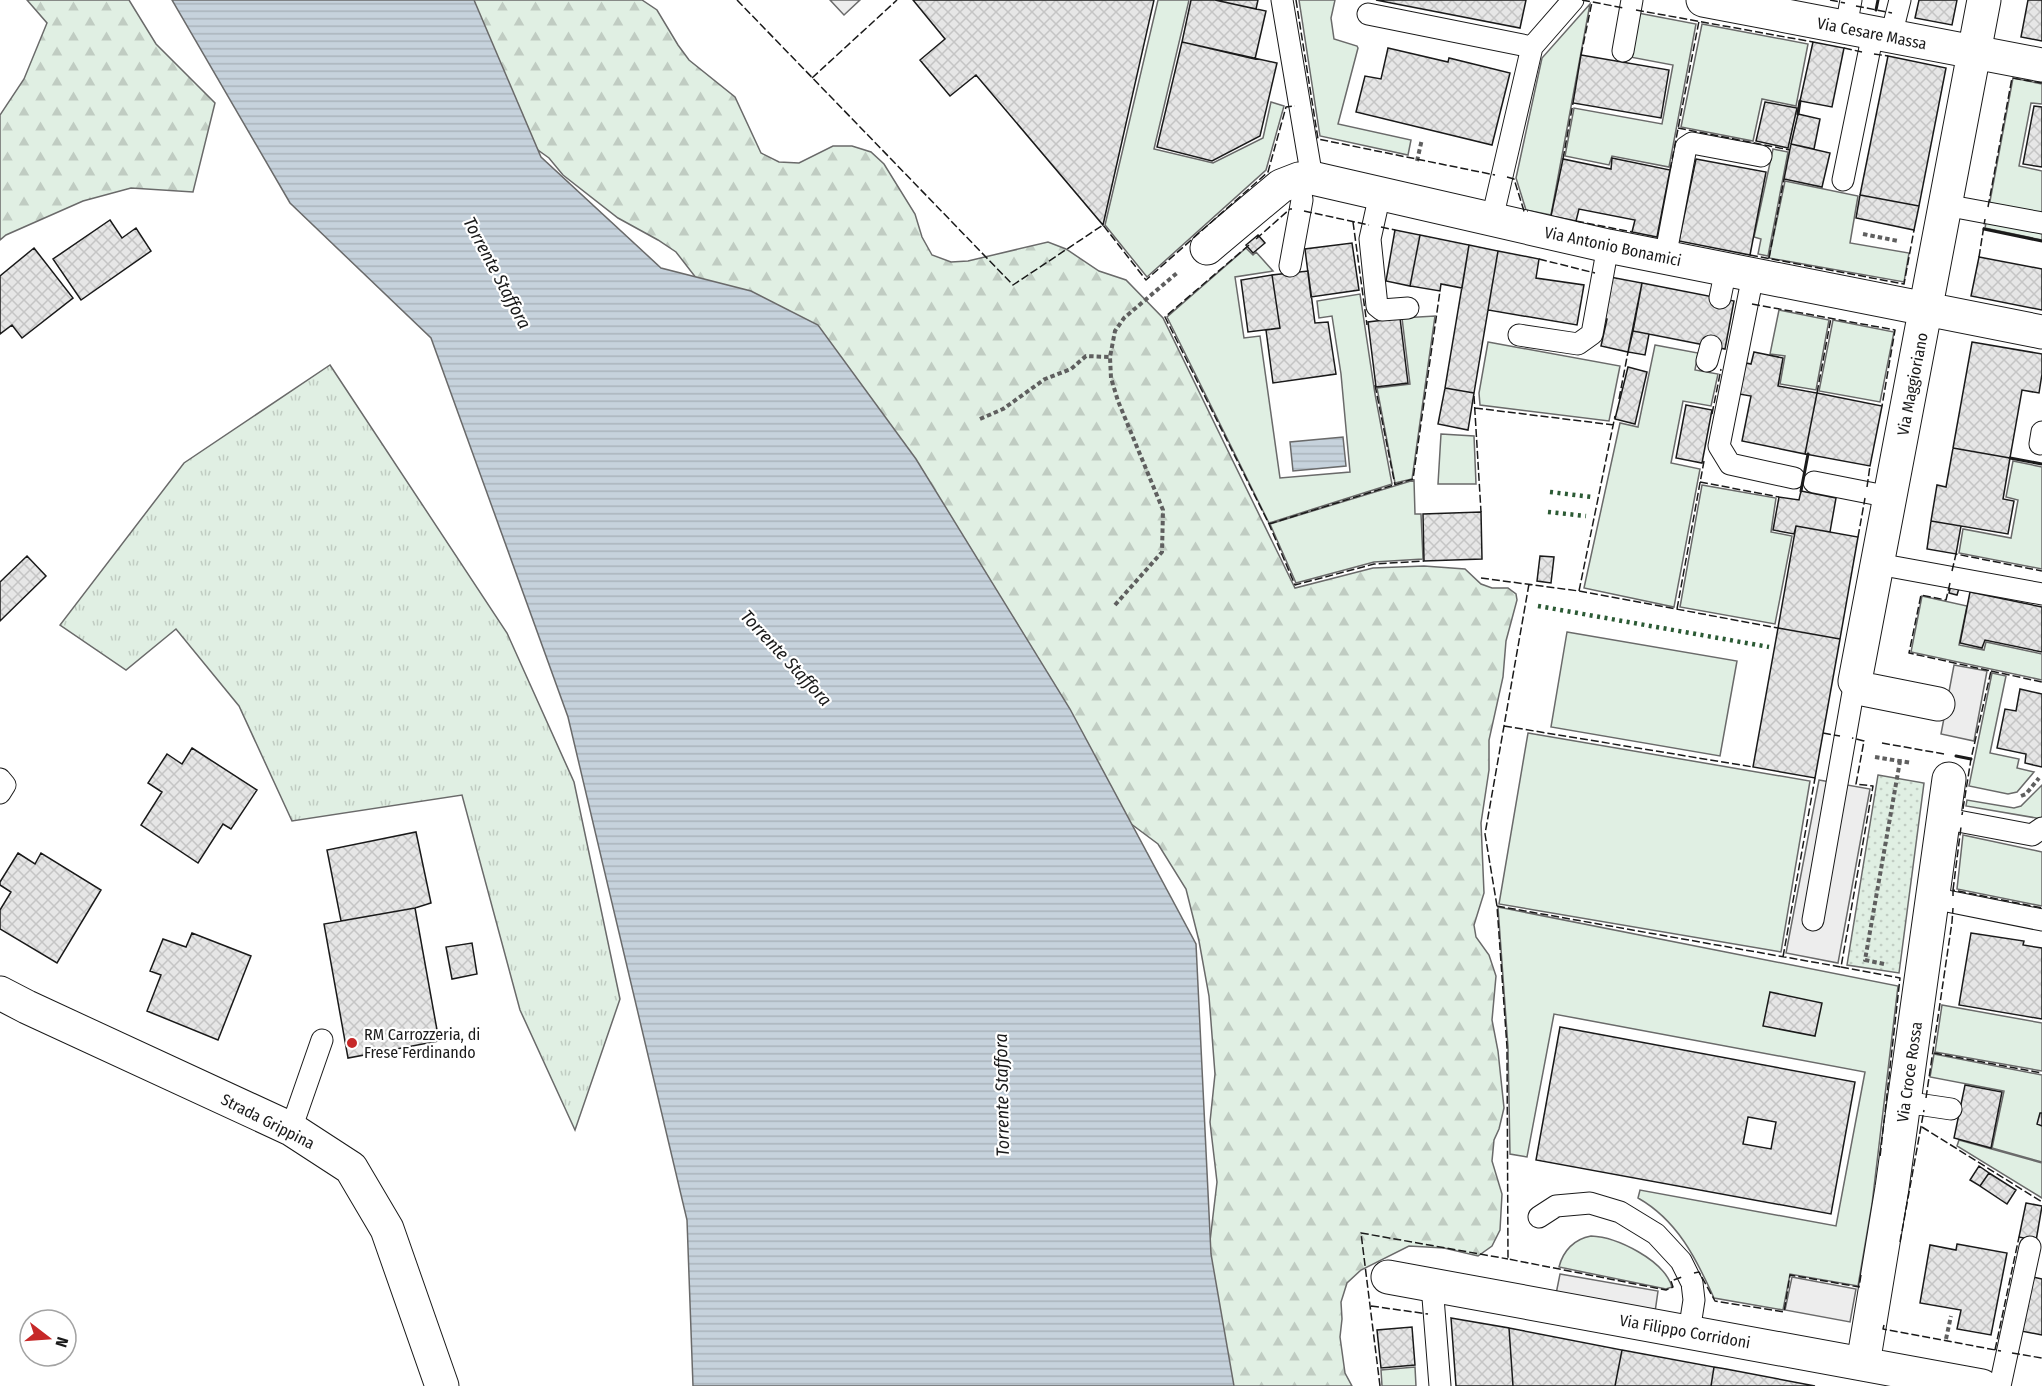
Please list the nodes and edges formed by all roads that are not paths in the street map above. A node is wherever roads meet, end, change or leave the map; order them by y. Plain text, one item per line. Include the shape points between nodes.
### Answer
1 (1282, 0) edge
2 (1573, 0) edge
3 (1632, 0) edge
4 (1900, 0) edge
5 (1984, 0) edge
6 (1719, 2) edge
7 (1799, 9) edge
8 (1368, 14) dead end
9 (1865, 24) edge
10 (1532, 47) junction
11 (1623, 51) dead end
12 (1974, 52) junction
13 (2042, 65) edge
14 (1761, 156) dead end
15 (1306, 179) junction
16 (1843, 180) dead end
17 (1380, 194) junction
18 (1946, 205) junction
19 (1492, 219) junction
20 (2042, 223) edge
21 (1608, 246) junction
22 (1207, 248) road end
23 (1665, 258) junction
24 (1290, 266) dead end
25 (1733, 281) junction
26 (1408, 308) dead end
27 (1926, 309) junction
28 (2042, 333) edge
29 (1519, 334) dead end
30 (1890, 497) junction
31 (1878, 564) junction
32 (2042, 594) edge
33 (1855, 681) junction
34 (1938, 704) dead end
35 (1934, 772) road end
36 (0, 779) edge
37 (0, 793) edge
38 (1942, 818) junction
39 (2039, 834) edge
40 (1932, 898) junction
41 (1813, 920) dead end
42 (2042, 920) edge
43 (0, 993) edge
44 (322, 1040) dead end
45 (1904, 1102) junction
46 (1951, 1109) dead end
47 (291, 1129) junction
48 (1539, 1217) dead end
49 (2033, 1259) edge
50 (1388, 1277) dead end
51 (1432, 1285) junction
52 (1689, 1332) junction
53 (1863, 1364) junction
54 (1963, 1384) edge
55 (442, 1386) edge
56 (1440, 1386) edge
57 (2000, 1386) edge

1 - 15 lane
2 - 10 lane
3 - 11 lane
4 - 9 lane
5 - 12 street, Via Maggioriano
6 - 7 street, Via Cesare Massa
7 - 9 street, Via Cesare Massa
8 - 10 lane
9 - 12 street, Via Cesare Massa
9 - 16 lane
10 - 19 lane
12 - 13 street, Via Cesare Massa
12 - 18 street, Via Maggioriano
14 - 23 lane via 1692,143 1686,147
15 - 17 street, Via Antonio Bonamici
15 - 22 street via 1281,186
15 - 24 lane
17 - 19 street, Via Antonio Bonamici
17 - 26 lane via 1370,239 1377,306 1382,310
18 - 20 lane
18 - 27 street, Via Maggioriano
19 - 21 street, Via Antonio Bonamici
21 - 23 street, Via Antonio Bonamici
21 - 29 lane via 1592,334 1578,344
23 - 25 street, Via Antonio Bonamici
25 - 27 street, Via Antonio Bonamici
25 - 30 lane via 1719,446 1730,464
27 - 28 street, Via Antonio Bonamici
27 - 30 street, Via Maggioriano
30 - 31 street, Via Maggioriano
31 - 32 lane
31 - 33 street, Via Maggioriano
33 - 34 street via 1863,689
33 - 41 lane
35 - 38 street, Via Croce Rossa
36 - 37 lane via 5,785
38 - 39 lane
38 - 40 street, Via Croce Rossa
40 - 42 lane
40 - 45 street, Via Croce Rossa
43 - 47 street, Strada Grippina
44 - 47 lane
45 - 46 lane
45 - 53 street, Via Croce Rossa
47 - 55 street, Strada Grippina via 351,1168 387,1229
48 - 52 lane via 1556,1206 1590,1203 1620,1212 1656,1234 1681,1261 1692,1283 1694,1300
49 - 57 lane
50 - 51 street, Via Filippo Corridoni
51 - 52 street, Via Filippo Corridoni
51 - 56 lane
52 - 53 street, Via Filippo Corridoni
53 - 54 street, Via Filippo Corridoni

